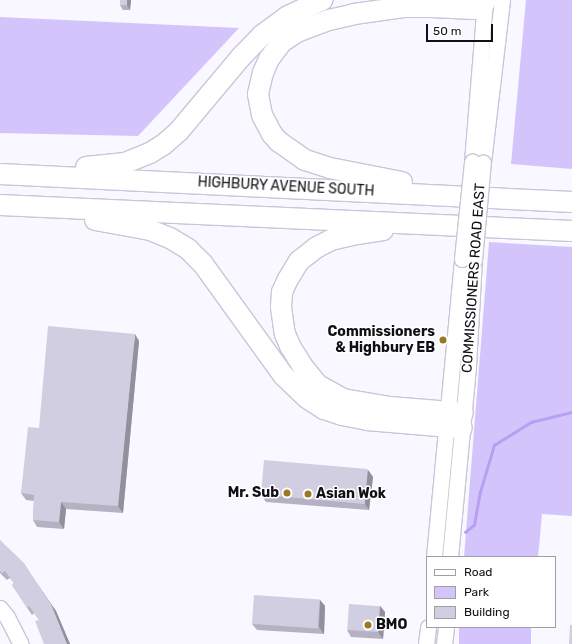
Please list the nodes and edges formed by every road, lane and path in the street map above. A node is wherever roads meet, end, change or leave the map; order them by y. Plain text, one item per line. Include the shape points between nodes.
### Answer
1 (323, 0) edge
2 (491, 1) edge
3 (0, 173) edge
4 (450, 195) junction
5 (572, 202) edge
6 (0, 205) edge
7 (450, 224) junction
8 (572, 230) edge
9 (455, 420) junction
10 (434, 556) edge
11 (450, 556) edge
12 (0, 608) edge
13 (428, 628) edge
14 (446, 628) edge
15 (21, 644) edge
16 (426, 644) edge
17 (444, 644) edge

1 - 3 highway via 288,16 262,35 179,131 150,153 109,166
2 - 4 highway via 474,9 432,7 380,10 329,20 282,42 271,54 259,89 262,115 272,134 305,160 330,168 434,188
2 - 9 main road, COMMISSIONERS ROAD EAST, bridge
3 - 4 highway, HIGHBURY AVENUE SOUTH
4 - 5 highway, HIGHBURY AVENUE SOUTH
6 - 7 highway, HIGHBURY AVENUE SOUTH
6 - 9 highway via 130,225 170,238 203,264 283,375 307,398 324,409 352,418
7 - 8 highway, HIGHBURY AVENUE SOUTH
7 - 9 highway via 356,234 331,240 316,247 299,261 292,271 282,292 281,307 285,334 290,346 318,384 333,395 362,404
9 - 10 main road, COMMISSIONERS ROAD EAST
9 - 11 main road, COMMISSIONERS ROAD EAST
12 - 15 main road
13 - 16 main road
14 - 17 main road

